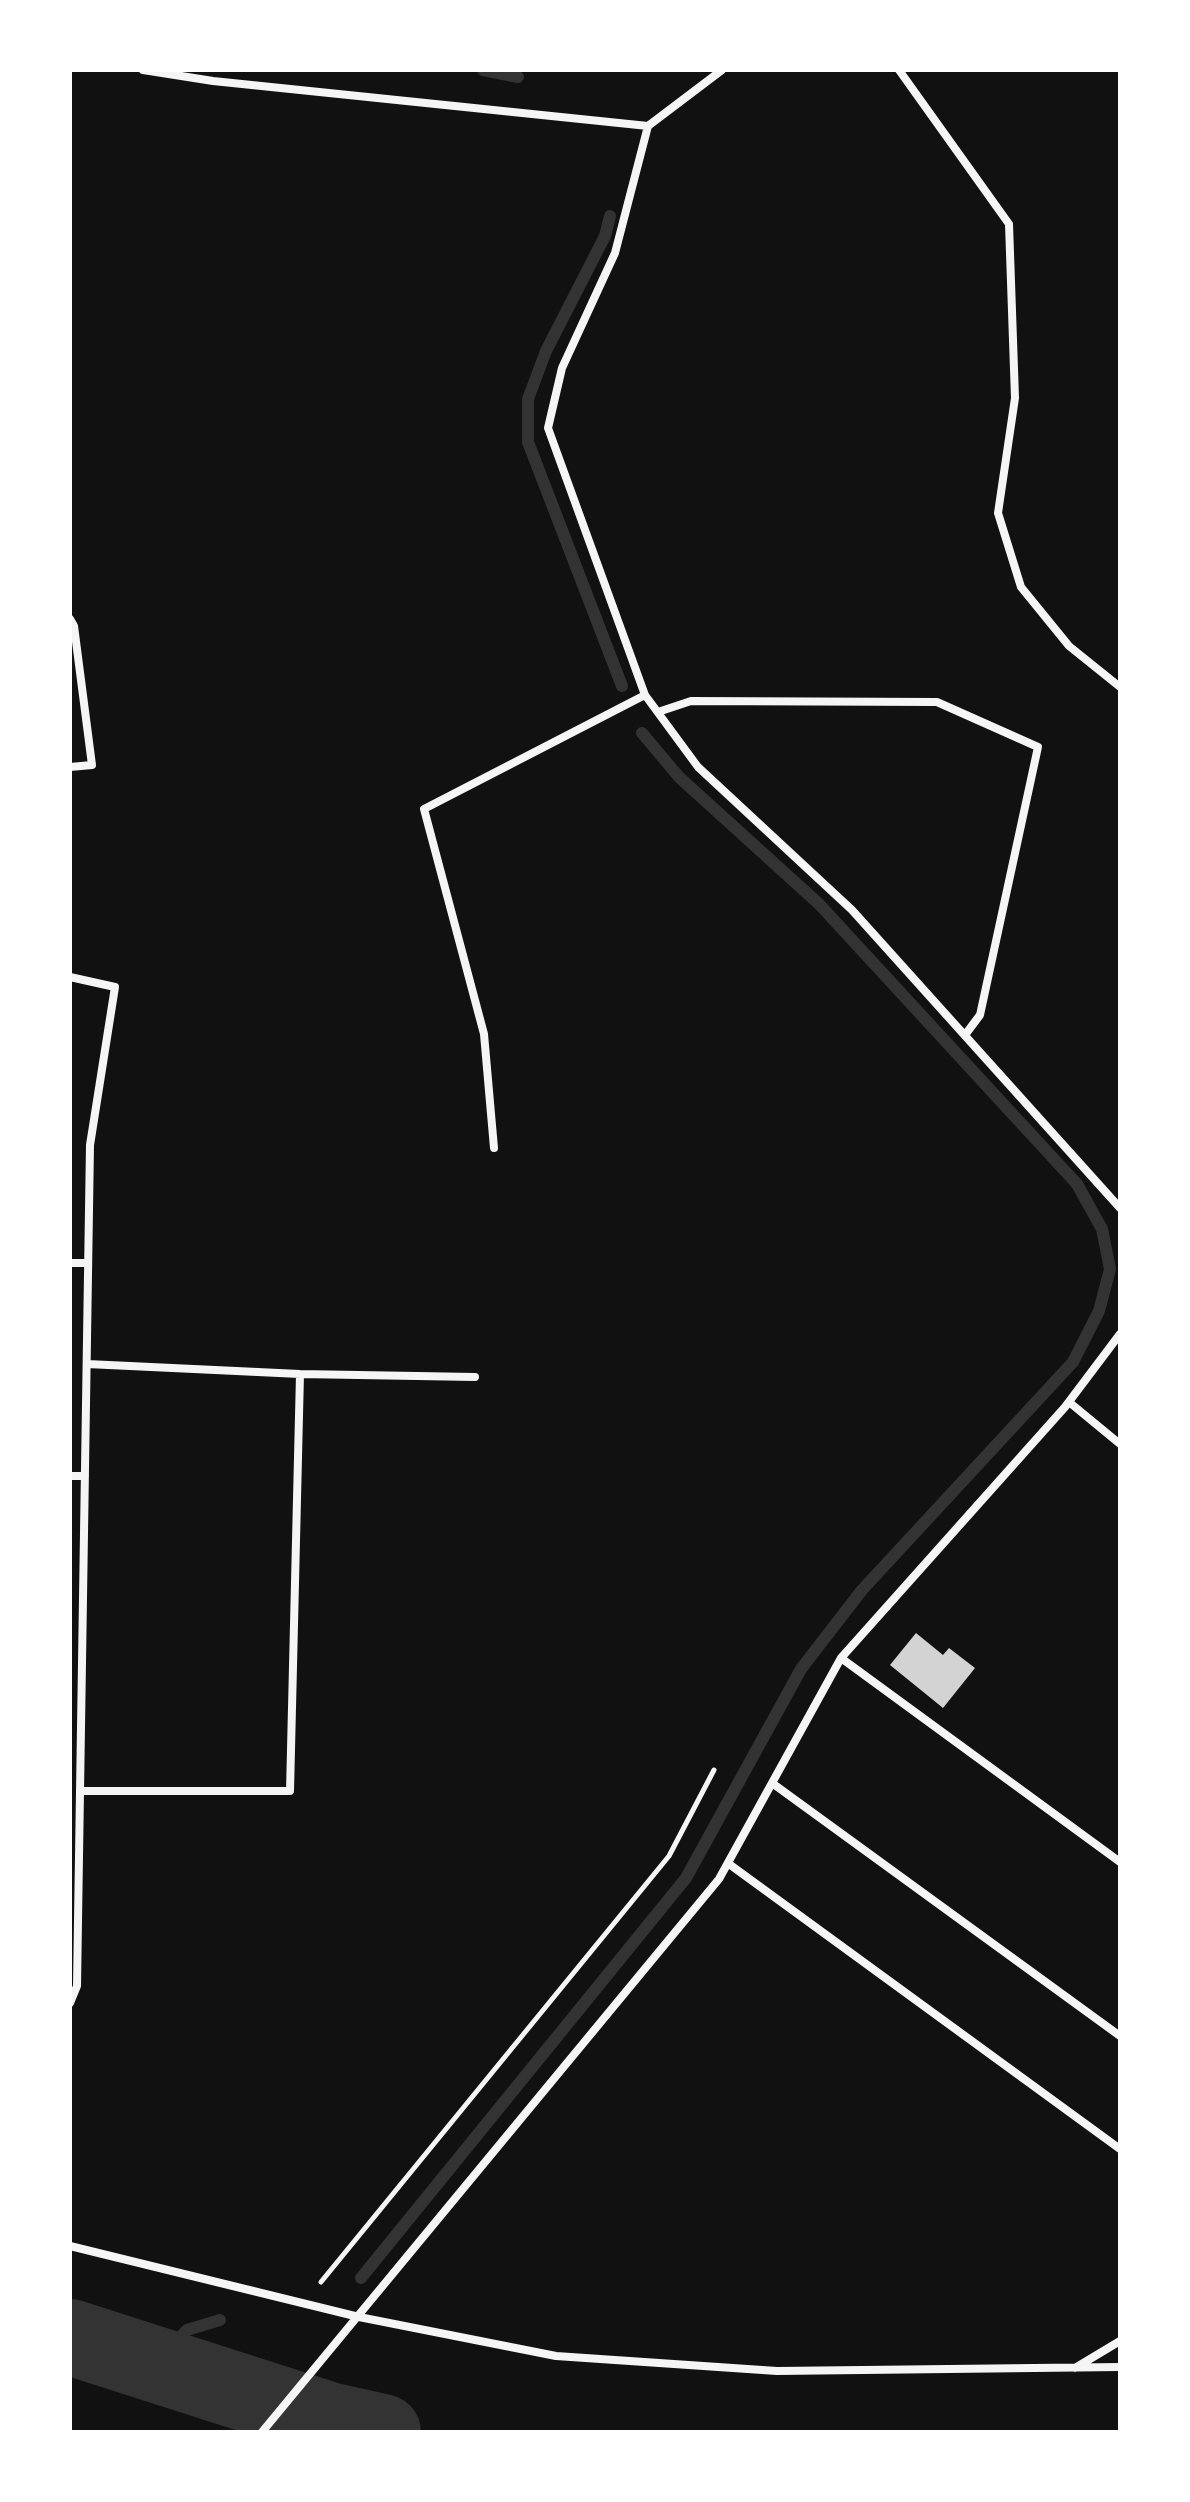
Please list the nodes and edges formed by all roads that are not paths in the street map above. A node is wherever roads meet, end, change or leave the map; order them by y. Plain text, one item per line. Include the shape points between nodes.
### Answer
1 (143, 70) edge
2 (722, 70) edge
3 (899, 70) edge
4 (648, 126) junction
5 (70, 619) edge
6 (1120, 687) edge
7 (645, 695) junction
8 (658, 712) junction
9 (70, 767) edge
10 (70, 977) edge
11 (965, 1035) junction
12 (494, 1148) dead end
13 (1120, 1208) edge
14 (70, 1263) edge
15 (88, 1263) junction
16 (1120, 1334) edge
17 (87, 1364) junction
18 (300, 1374) junction
19 (475, 1377) dead end
20 (1069, 1402) junction
21 (1120, 1444) edge
22 (70, 1476) edge
23 (85, 1476) junction
24 (841, 1658) junction
25 (772, 1783) junction
26 (80, 1791) junction
27 (1120, 1862) edge
28 (729, 1864) junction
29 (70, 2003) edge
30 (1120, 2036) edge
31 (1120, 2149) edge
32 (70, 2246) edge
33 (359, 2317) junction
34 (1120, 2341) edge
35 (1120, 2367) edge
36 (1074, 2368) junction
37 (262, 2432) edge

1 - 4 street
2 - 4 street
3 - 6 street via 1009,224 1015,398 998,513 1021,587 1069,646
4 - 7 street via 615,253 562,368 548,428
5 - 9 street via 92,765
7 - 8 street
7 - 12 street via 424,809 484,1034
8 - 11 street via 698,767 852,910
8 - 11 street via 691,701 937,702 1038,747 980,1015
10 - 15 street via 115,987 90,1145
11 - 13 street
14 - 15 street
15 - 17 street
16 - 20 street
17 - 18 street
17 - 23 street
18 - 19 street
18 - 26 street via 290,1791
20 - 21 street
20 - 24 street
22 - 23 street
23 - 26 street
24 - 25 street
24 - 27 street
25 - 28 street
25 - 30 street
26 - 29 street via 77,1986
28 - 31 street
28 - 33 street
32 - 33 street
33 - 36 street via 572,2357 777,2371
33 - 37 street
34 - 36 street
35 - 36 street

